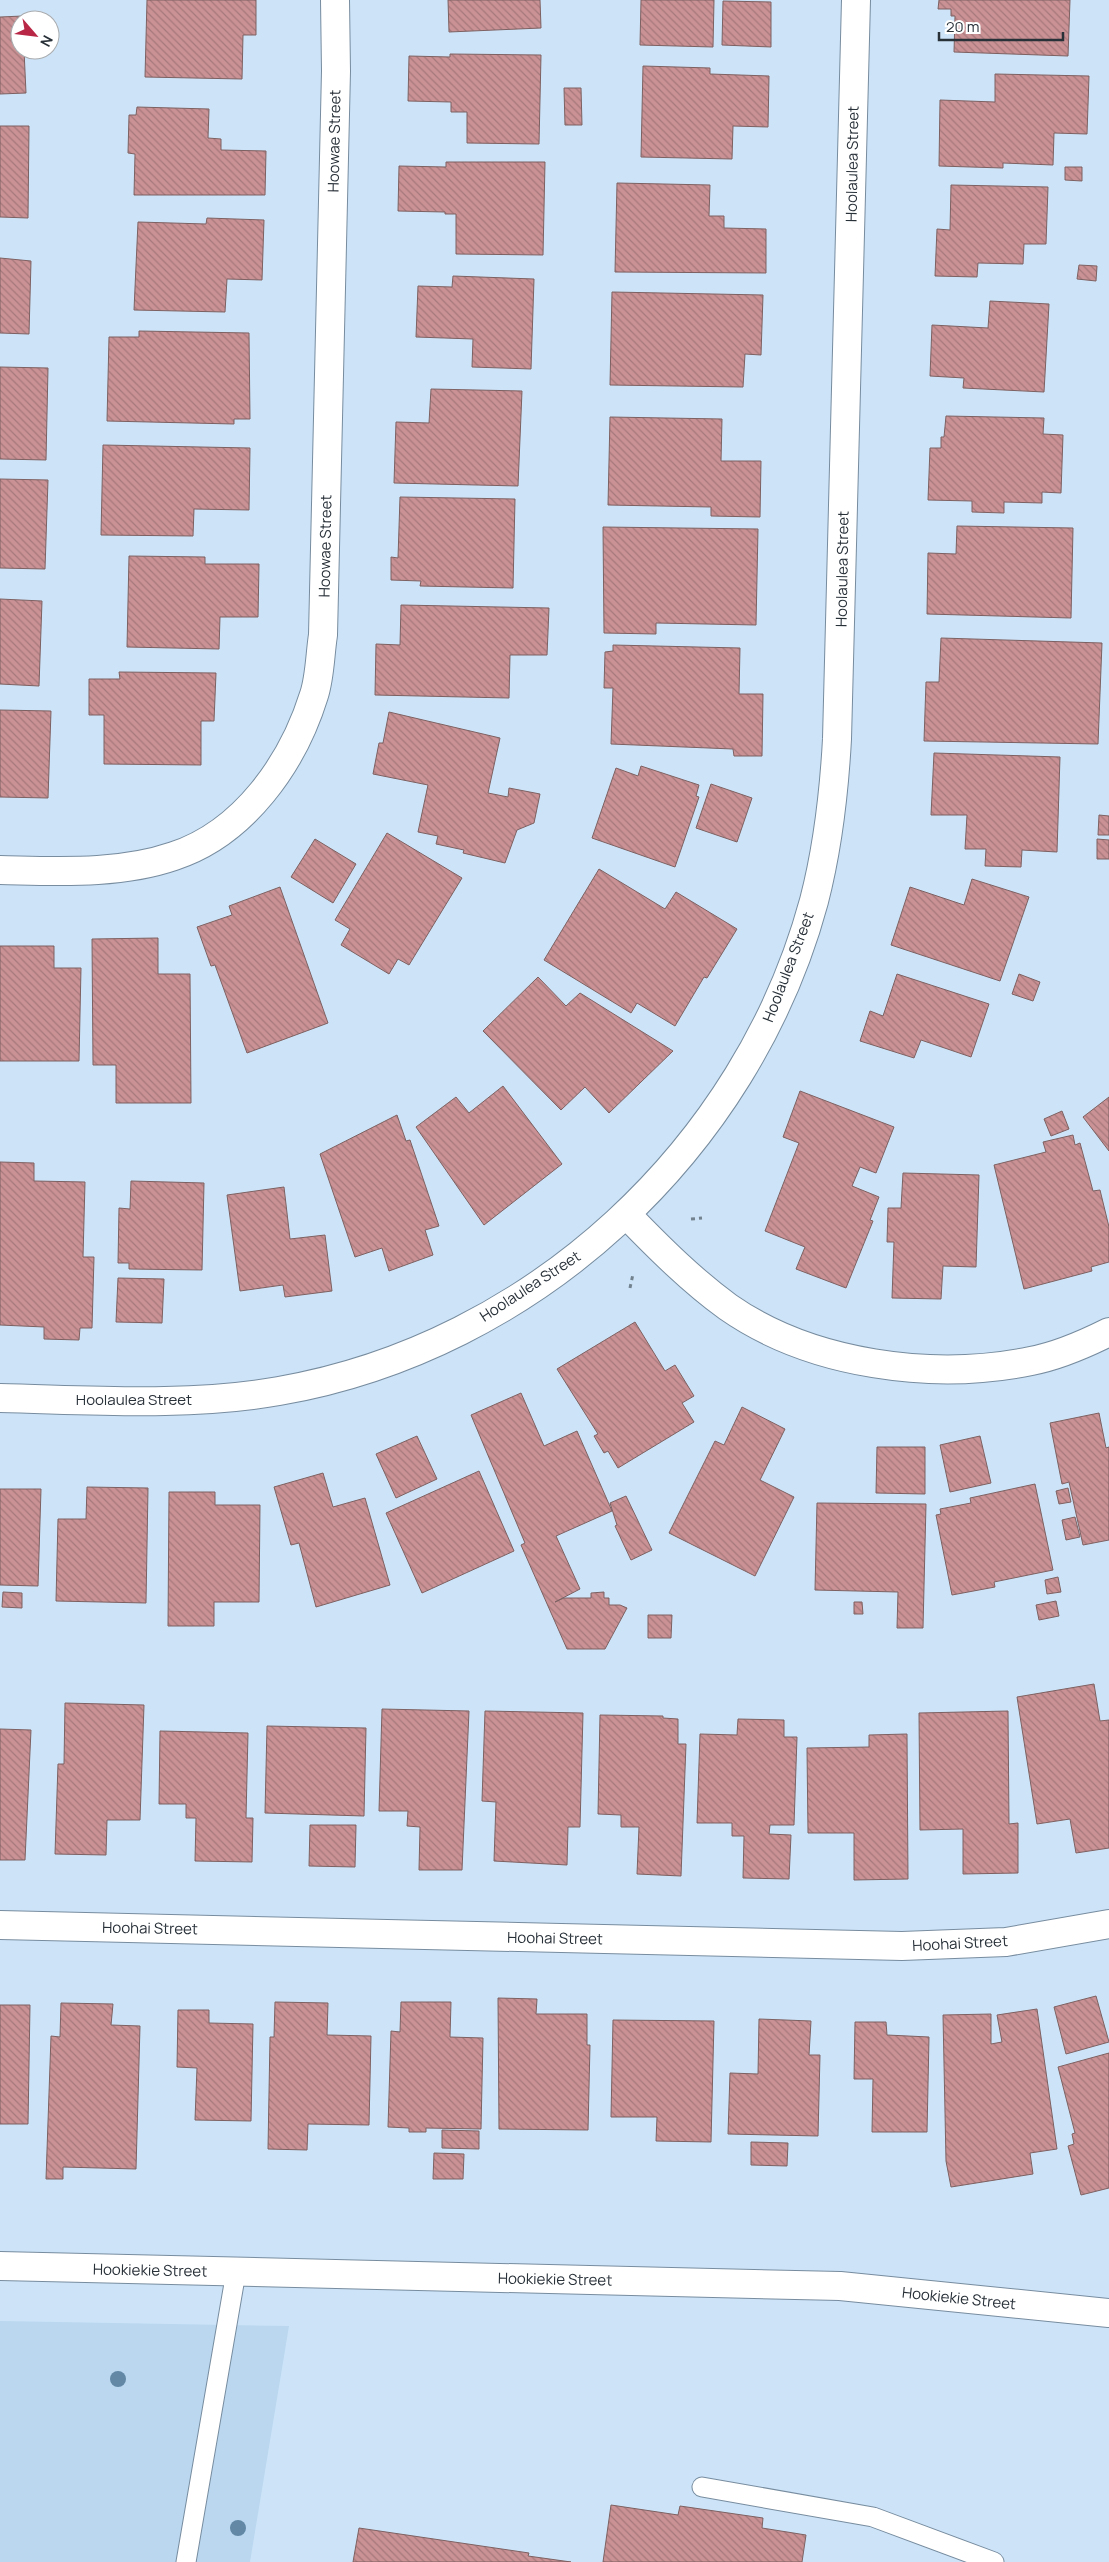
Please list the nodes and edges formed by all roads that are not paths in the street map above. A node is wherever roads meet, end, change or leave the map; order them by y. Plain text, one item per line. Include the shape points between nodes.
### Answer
1 (335, 0) edge
2 (856, 0) edge
3 (0, 870) edge
4 (627, 1215) junction
5 (1109, 1332) edge
6 (0, 1398) edge
7 (1109, 1924) edge
8 (0, 1925) edge
9 (0, 2266) edge
10 (236, 2272) junction
11 (1109, 2313) edge
12 (702, 2487) dead end
13 (186, 2562) edge
14 (994, 2562) edge

1 - 3 street, Hoowae Street via 323,635 315,694 298,740 273,779 245,812 208,840 174,856 136,865 80,871
2 - 4 street, Hoolaulea Street via 837,739 834,801 826,849 814,902 799,946 759,1040 725,1097 679,1159
4 - 5 street via 666,1256 729,1307 765,1329 840,1357 888,1366 936,1369 986,1367 1032,1361 1064,1352
4 - 6 street, Hoolaulea Street via 572,1262 461,1330 404,1355 342,1376 280,1391 217,1399
7 - 8 street, Hoohai Street via 1006,1942 902,1946
9 - 10 street, Hookiekie Street
10 - 11 street, Hookiekie Street via 840,2286
10 - 13 lane
12 - 14 lane via 872,2517

